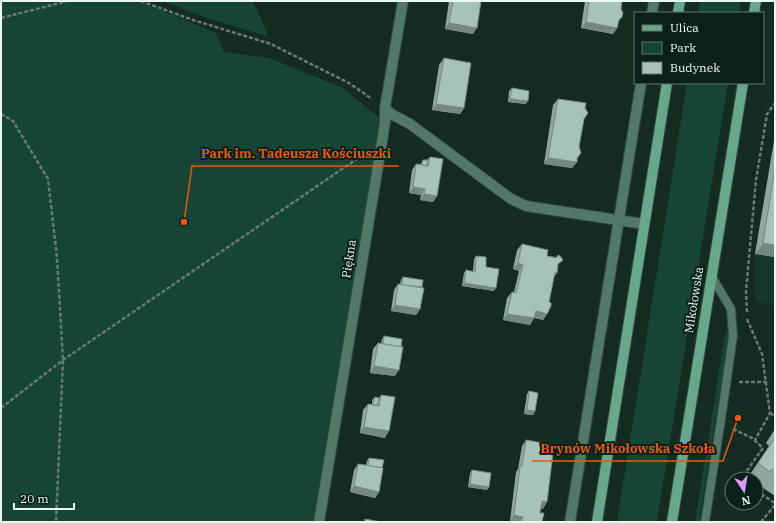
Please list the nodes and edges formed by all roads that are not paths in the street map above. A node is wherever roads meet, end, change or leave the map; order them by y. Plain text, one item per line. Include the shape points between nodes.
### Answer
1 (403, 1) edge
2 (654, 1) edge
3 (680, 1) edge
4 (756, 1) edge
5 (652, 12) edge
6 (678, 12) edge
7 (754, 12) edge
8 (640, 84) edge
9 (667, 84) edge
10 (743, 84) edge
11 (385, 108) junction
12 (618, 221) junction
13 (644, 224) junction
14 (712, 276) junction
15 (319, 522) edge
16 (570, 522) edge
17 (596, 522) edge
18 (672, 522) edge
19 (705, 522) edge

1 - 11 street, Piękna
2 - 5 street
3 - 6 main road
4 - 7 main road
8 - 12 street
9 - 13 main road
10 - 14 main road, Mikołowska
11 - 12 street via 511,199 526,206
11 - 15 street, Piękna via 382,142
12 - 13 street
12 - 16 street
13 - 17 main road
14 - 18 main road, Mikołowska
14 - 19 lane via 731,309 733,336

